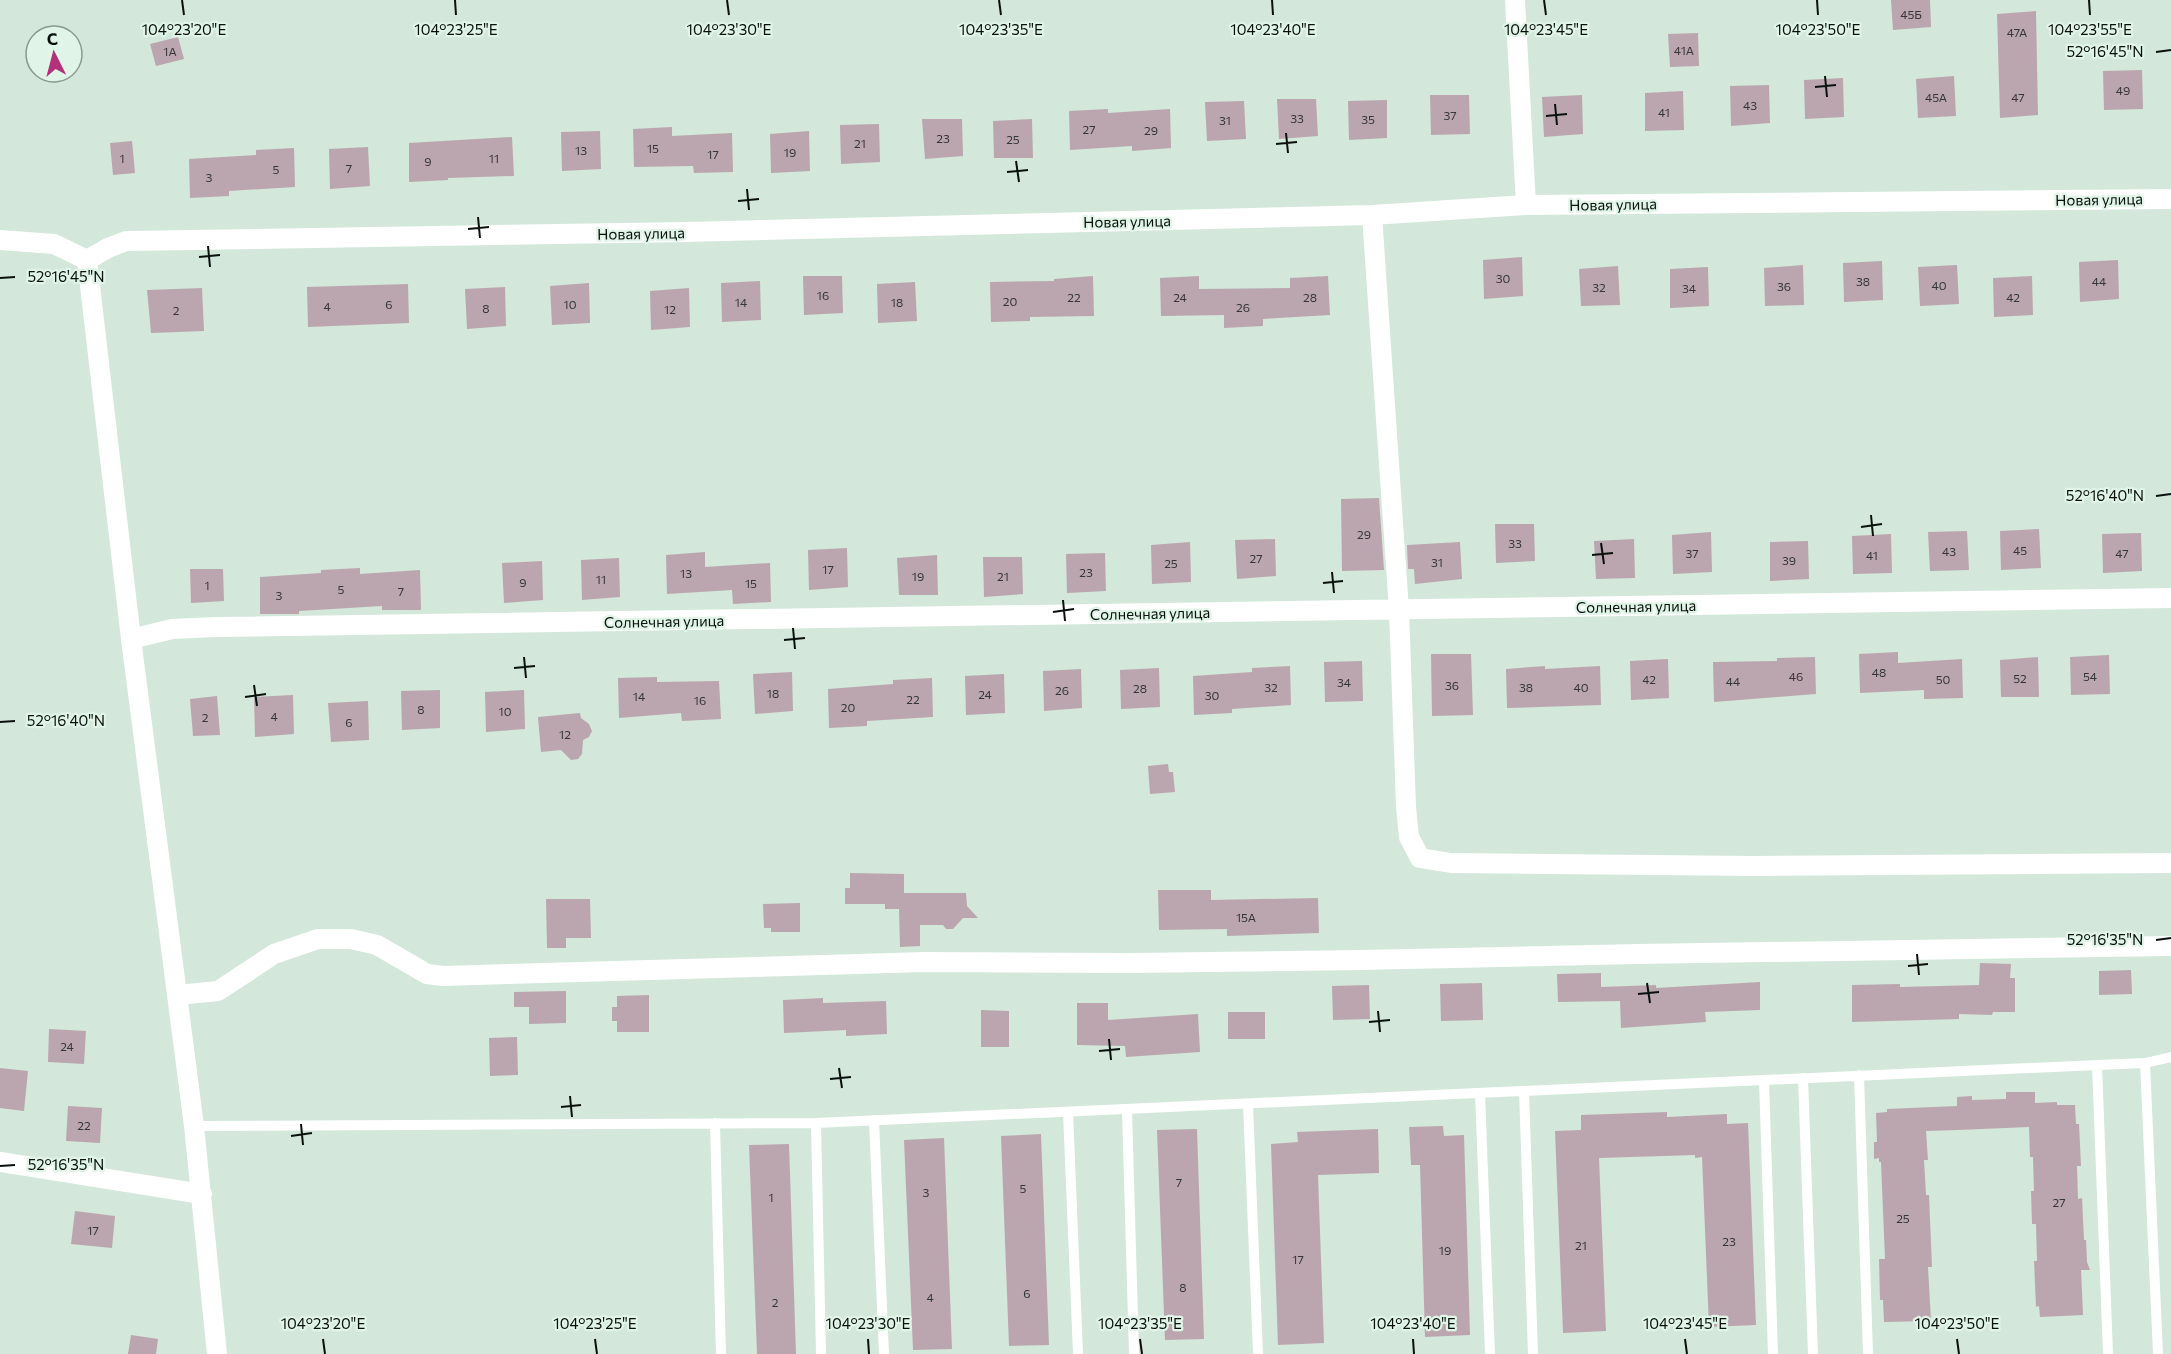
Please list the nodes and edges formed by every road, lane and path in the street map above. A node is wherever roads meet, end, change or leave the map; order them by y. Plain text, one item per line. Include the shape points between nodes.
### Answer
1 (1515, 0) edge
2 (2171, 198) edge
3 (1526, 205) junction
4 (1372, 215) junction
5 (0, 240) edge
6 (87, 260) junction
7 (2171, 598) edge
8 (1399, 610) junction
9 (131, 639) junction
10 (2171, 863) edge
11 (2171, 946) edge
12 (178, 995) junction
13 (2171, 1057) edge
14 (2145, 1063) junction
15 (2097, 1065) junction
16 (1859, 1075) junction
17 (1803, 1078) junction
18 (1764, 1080) junction
19 (1524, 1091) junction
20 (1480, 1093) junction
21 (1248, 1104) junction
22 (1127, 1110) junction
23 (1068, 1112) junction
24 (874, 1120) junction
25 (715, 1123) junction
26 (816, 1123) junction
27 (195, 1126) junction
28 (0, 1162) edge
29 (202, 1194) junction
30 (218, 1354) edge
31 (721, 1354) edge
32 (822, 1354) edge
33 (884, 1354) edge
34 (1078, 1354) edge
35 (1134, 1354) edge
36 (1258, 1354) edge
37 (1490, 1354) edge
38 (1533, 1354) edge
39 (1773, 1354) edge
40 (1813, 1354) edge
41 (1868, 1354) edge
42 (2108, 1354) edge
43 (2158, 1354) edge

1 - 3 street
2 - 3 street, Новая улица
3 - 4 street, Новая улица
4 - 6 street, Новая улица via 126,242
4 - 8 street
5 - 6 street via 54,244
6 - 9 street
7 - 8 street, Солнечная улица
8 - 9 street, Солнечная улица via 228,627 172,629
8 - 10 street via 1406,807 1409,837 1420,858 1451,864 1719,866
9 - 12 street
11 - 12 street via 1255,962 925,962 443,976 427,974 377,945 351,939 318,939 274,954 218,991
12 - 27 street
13 - 14 lane
14 - 15 lane
14 - 43 lane
15 - 16 lane
15 - 42 lane
16 - 17 lane
16 - 41 lane
17 - 18 lane
17 - 40 lane
18 - 19 lane
18 - 39 lane
19 - 20 lane
19 - 38 lane
20 - 21 lane
20 - 37 lane
21 - 22 lane
21 - 36 lane
22 - 23 lane
22 - 35 lane
23 - 24 lane
23 - 34 lane
24 - 26 lane
24 - 33 lane
25 - 26 lane
25 - 27 lane
25 - 31 lane
26 - 32 lane
27 - 29 street
28 - 29 street
29 - 30 street

